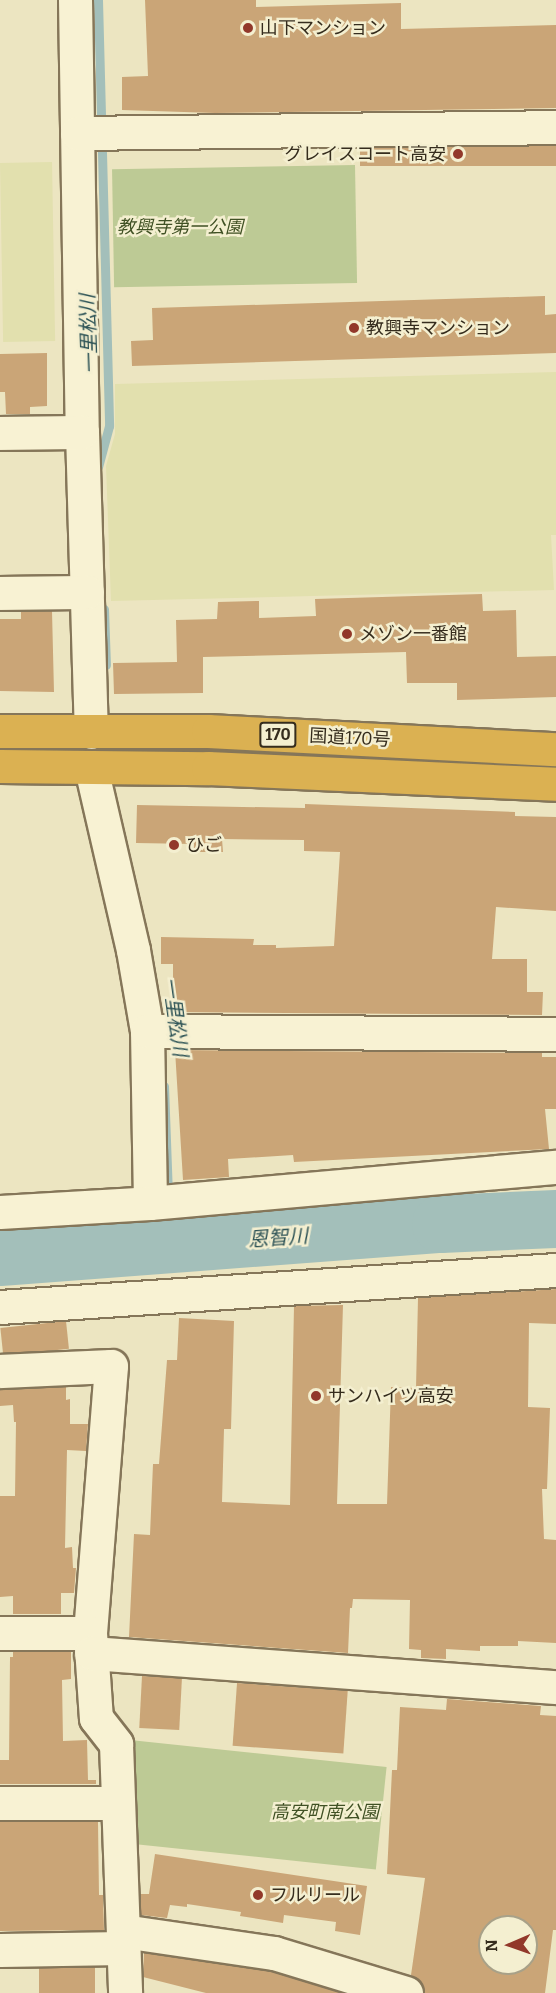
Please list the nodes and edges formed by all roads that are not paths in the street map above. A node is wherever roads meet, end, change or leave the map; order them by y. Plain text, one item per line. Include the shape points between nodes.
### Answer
1 (75, 0) edge
2 (556, 127) edge
3 (92, 132) junction
4 (82, 432) junction
5 (0, 433) edge
6 (87, 592) junction
7 (0, 593) edge
8 (0, 731) edge
9 (91, 732) junction
10 (556, 749) edge
11 (0, 766) edge
12 (91, 768) junction
13 (556, 784) edge
14 (159, 1031) junction
15 (556, 1034) edge
16 (556, 1167) edge
17 (161, 1202) junction
18 (0, 1212) edge
19 (556, 1270) edge
20 (0, 1306) edge
21 (0, 1371) edge
22 (0, 1633) edge
23 (90, 1643) junction
24 (556, 1687) edge
25 (0, 1803) edge
26 (118, 1803) junction
27 (123, 1939) junction
28 (0, 1950) edge
29 (125, 1993) edge
30 (406, 1993) edge

1 - 3 street
2 - 3 street
3 - 4 street
4 - 5 street
4 - 6 street
6 - 7 street
6 - 9 street
8 - 9 highway, 国道170号 / 170
9 - 10 highway, 国道170号 / 170 via 208,731
11 - 12 highway, 国道170号 / 170
12 - 13 highway, 国道170号 / 170 via 339,772
12 - 14 street via 133,950
14 - 15 street
14 - 17 street
16 - 17 street
17 - 18 street
19 - 20 street
21 - 23 street via 111,1366
22 - 23 street
23 - 24 street
23 - 26 street via 96,1718 116,1744
25 - 26 street
26 - 27 street
27 - 28 street
27 - 29 street
27 - 30 street via 274,1953

